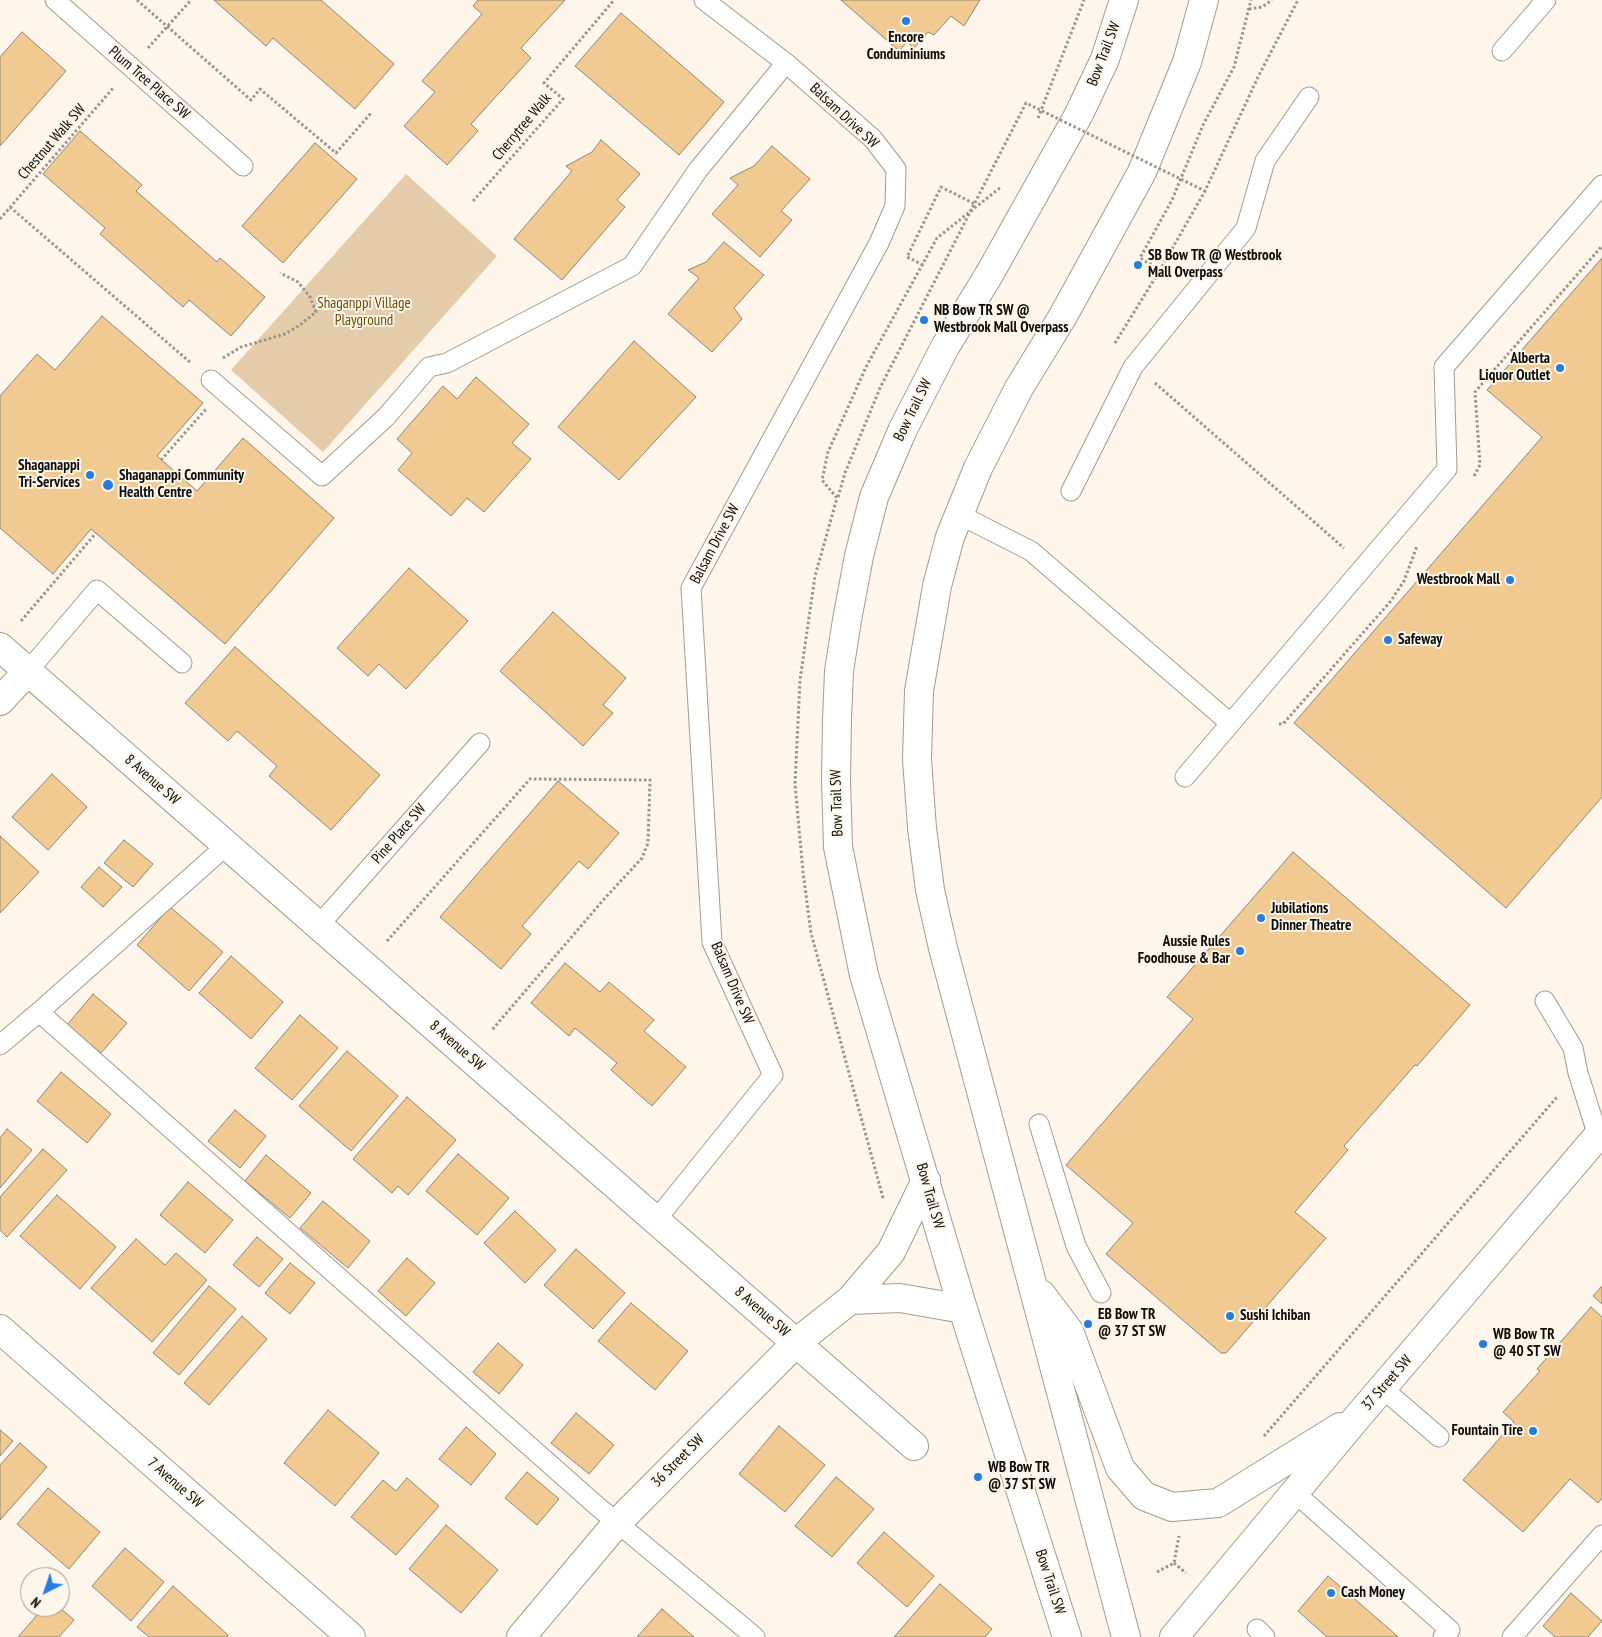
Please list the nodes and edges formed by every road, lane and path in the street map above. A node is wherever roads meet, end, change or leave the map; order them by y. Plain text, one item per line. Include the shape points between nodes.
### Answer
1 (55, 0) edge
2 (137, 0) edge
3 (191, 0) edge
4 (614, 0) edge
5 (704, 0) edge
6 (1124, 0) edge
7 (1204, 0) edge
8 (1251, 0) edge
9 (1272, 0) edge
10 (1298, 0) edge
11 (1546, 0) edge
12 (1249, 9) junction
13 (167, 27) junction
14 (1502, 51) dead end
15 (144, 53) dead end
16 (786, 63) junction
17 (118, 83) dead end
18 (1309, 97) dead end
19 (372, 112) dead end
20 (243, 166) dead end
21 (1602, 185) edge
22 (1205, 191) junction
23 (473, 201) dead end
24 (975, 204) junction
25 (10, 207) junction
26 (0, 218) edge
27 (923, 264) dead end
28 (1160, 270) junction
29 (280, 274) dead end
30 (1115, 344) dead end
31 (1150, 379) dead end
32 (211, 380) junction
33 (210, 401) dead end
34 (161, 460) dead end
35 (1071, 491) dead end
36 (837, 498) dead end
37 (960, 514) junction
38 (96, 533) dead end
39 (1348, 551) dead end
40 (21, 621) dead end
41 (0, 647) edge
42 (182, 664) dead end
43 (28, 671) junction
44 (0, 701) edge
45 (1230, 723) junction
46 (480, 743) dead end
47 (1185, 777) dead end
48 (227, 844) junction
49 (319, 925) junction
50 (387, 941) dead end
51 (1545, 1001) dead end
52 (39, 1012) junction
53 (491, 1031) dead end
54 (0, 1045) edge
55 (1578, 1073) junction
56 (1039, 1124) dead end
57 (1600, 1134) edge
58 (926, 1180) junction
59 (656, 1220) junction
60 (1032, 1282) junction
61 (1101, 1293) dead end
62 (850, 1300) junction
63 (964, 1309) junction
64 (0, 1329) edge
65 (797, 1342) junction
66 (1382, 1388) junction
67 (1360, 1414) junction
68 (1439, 1437) dead end
69 (1259, 1442) dead end
70 (914, 1446) dead end
71 (1294, 1492) junction
72 (617, 1523) junction
73 (1181, 1528) dead end
74 (1602, 1535) edge
75 (1174, 1563) junction
76 (1157, 1572) dead end
77 (1186, 1573) dead end
78 (1450, 1634) edge
79 (351, 1637) edge
80 (521, 1637) edge
81 (755, 1637) edge
82 (1067, 1637) edge
83 (1126, 1637) edge
84 (1174, 1637) edge
85 (1512, 1637) edge

1 - 20 lane, Plum Tree Place SW
2 - 13 path
3 - 13 path
4 - 23 path, Cherrytree Walk via 544,82 562,99
5 - 16 lane, Balsam Drive SW
6 - 58 main road, Bow Trail SW via 1105,59 1079,114 945,347 903,429 874,497 846,620 837,720 838,847 864,975
7 - 37 main road via 1187,62 1142,172 1063,316 1019,388 978,468
8 - 12 path
9 - 12 path via 1262,7
10 - 22 path, bridge
11 - 14 lane
12 - 28 path via 1234,67 1203,124 1172,200 1140,258
13 - 15 path
13 - 19 path via 250,100 260,89 336,153
16 - 32 lane via 698,170 632,266 446,363 428,367 386,417 322,476
16 - 59 lane, Balsam Drive SW via 879,146 896,169 895,206 879,243 691,588 712,942 773,1075
17 - 25 path, Chestnut Walk SW
18 - 35 lane via 1265,161 1246,228 1133,367
21 - 45 lane via 1444,367 1447,469
22 - 24 path, bridge via 1026,102
22 - 28 path
24 - 27 path via 941,187 907,257
24 - 36 path, bridge via 880,388
25 - 26 path, Chestnut Walk SW
25 - 32 path
28 - 30 path
29 - 32 path via 298,282 310,297 316,312 285,334 241,347 222,358
31 - 39 path
33 - 34 path
37 - 45 lane via 1030,551
37 - 60 main road via 950,537 937,586 919,691 917,758 922,828 930,890 943,948
38 - 40 path
41 - 43 main road, 8 Avenue SW
42 - 43 lane via 97,590
43 - 44 main road
43 - 48 main road, 8 Avenue SW
45 - 47 lane
46 - 49 lane, Pine Place SW
48 - 49 main road, 8 Avenue SW
48 - 52 lane
49 - 59 main road, 8 Avenue SW
50 - 53 path via 530,779 650,780 648,843 642,858
51 - 55 lane via 1573,1048
52 - 54 lane
52 - 72 lane
55 - 57 lane
55 - 69 path
56 - 61 lane via 1076,1246
57 - 66 main road, 37 Street SW
58 - 62 main road, 36 Street SW via 891,1252
58 - 63 main road, Bow Trail SW
59 - 65 main road, 8 Avenue SW
60 - 67 main road via 1069,1330 1120,1468 1144,1496 1172,1507 1218,1503
60 - 83 main road
62 - 63 main road via 900,1298
62 - 65 main road, 36 Street SW
63 - 82 main road, Bow Trail SW
64 - 79 main road, 7 Avenue SW
65 - 70 main road, 8 Avenue SW
65 - 72 main road, 36 Street SW
66 - 67 main road, 37 Street SW
66 - 68 lane
67 - 71 main road, 37 Street SW
71 - 78 lane
71 - 84 main road, 37 Street SW
72 - 80 main road, 36 Street SW
72 - 81 lane
73 - 75 path
74 - 85 lane
75 - 76 path
75 - 77 path

